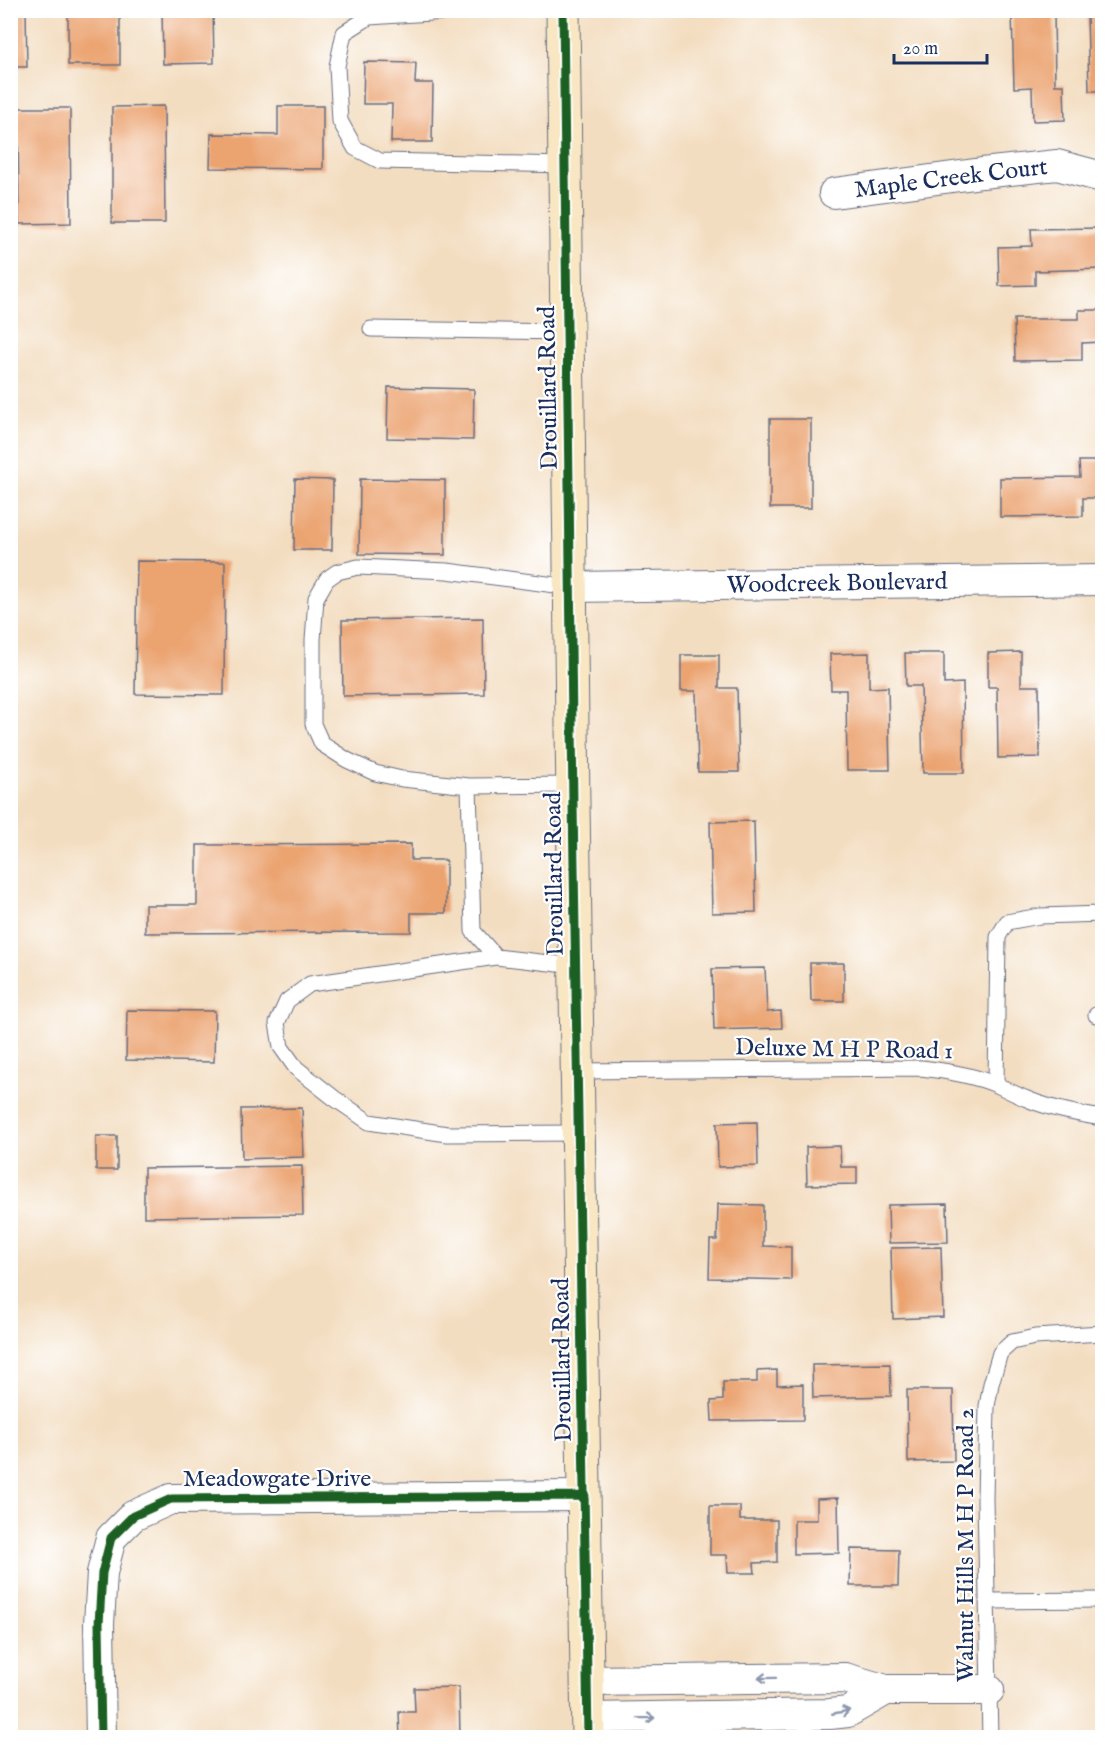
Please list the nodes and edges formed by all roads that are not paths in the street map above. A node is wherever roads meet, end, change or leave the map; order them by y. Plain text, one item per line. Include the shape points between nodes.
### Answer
1 (477, 10) edge
2 (563, 10) edge
3 (566, 165) junction
4 (1102, 177) edge
5 (834, 194) dead end
6 (371, 329) dead end
7 (568, 332) junction
8 (1102, 580) edge
9 (571, 587) junction
10 (573, 785) junction
11 (469, 786) junction
12 (1102, 914) edge
13 (496, 957) junction
14 (576, 966) junction
15 (578, 1071) junction
16 (996, 1085) junction
17 (1102, 1118) edge
18 (579, 1134) junction
19 (1102, 1333) edge
20 (585, 1496) junction
21 (1102, 1600) edge
22 (987, 1601) junction
23 (587, 1681) junction
24 (886, 1690) junction
25 (989, 1690) junction
26 (588, 1728) edge
27 (101, 1737) edge
28 (990, 1737) edge

1 - 3 lane via 369,17 344,33 337,66 340,122 355,148 380,161
2 - 3 street, Drouillard Road
3 - 7 street, Drouillard Road
4 - 5 street, Maple Creek Court via 1058,165
6 - 7 lane
7 - 9 street, Drouillard Road
8 - 9 street, Woodcreek Boulevard
9 - 10 street, Drouillard Road
9 - 11 lane via 447,571 358,567 332,575 316,598 313,723 321,744 375,773
10 - 11 lane
10 - 14 street, Drouillard Road
11 - 13 lane via 473,931
12 - 16 lane via 1007,922 998,937
13 - 14 lane
13 - 18 lane via 310,984 286,1001 277,1023 281,1047 296,1068 369,1122 447,1134
14 - 15 street, Drouillard Road
15 - 16 lane, Deluxe M H P Road 1 via 921,1068 969,1075
15 - 18 street, Drouillard Road
16 - 17 lane, Deluxe M H P Road 1 via 1026,1099
18 - 20 street, Drouillard Road
19 - 22 lane, Walnut Hills M H P Road 2 via 1012,1342 1000,1353 987,1406
20 - 23 street, Drouillard Road
20 - 27 street, Meadowgate Drive via 171,1499 133,1516 111,1538 102,1573
21 - 22 lane
22 - 25 lane, Walnut Hills M H P Road 2
24 -> 23 street via 845,1678
23 - 26 street, Drouillard Road
24 - 25 street
26 -> 24 street via 848,1712
25 - 28 lane, Walnut Hills M H P Road 2

